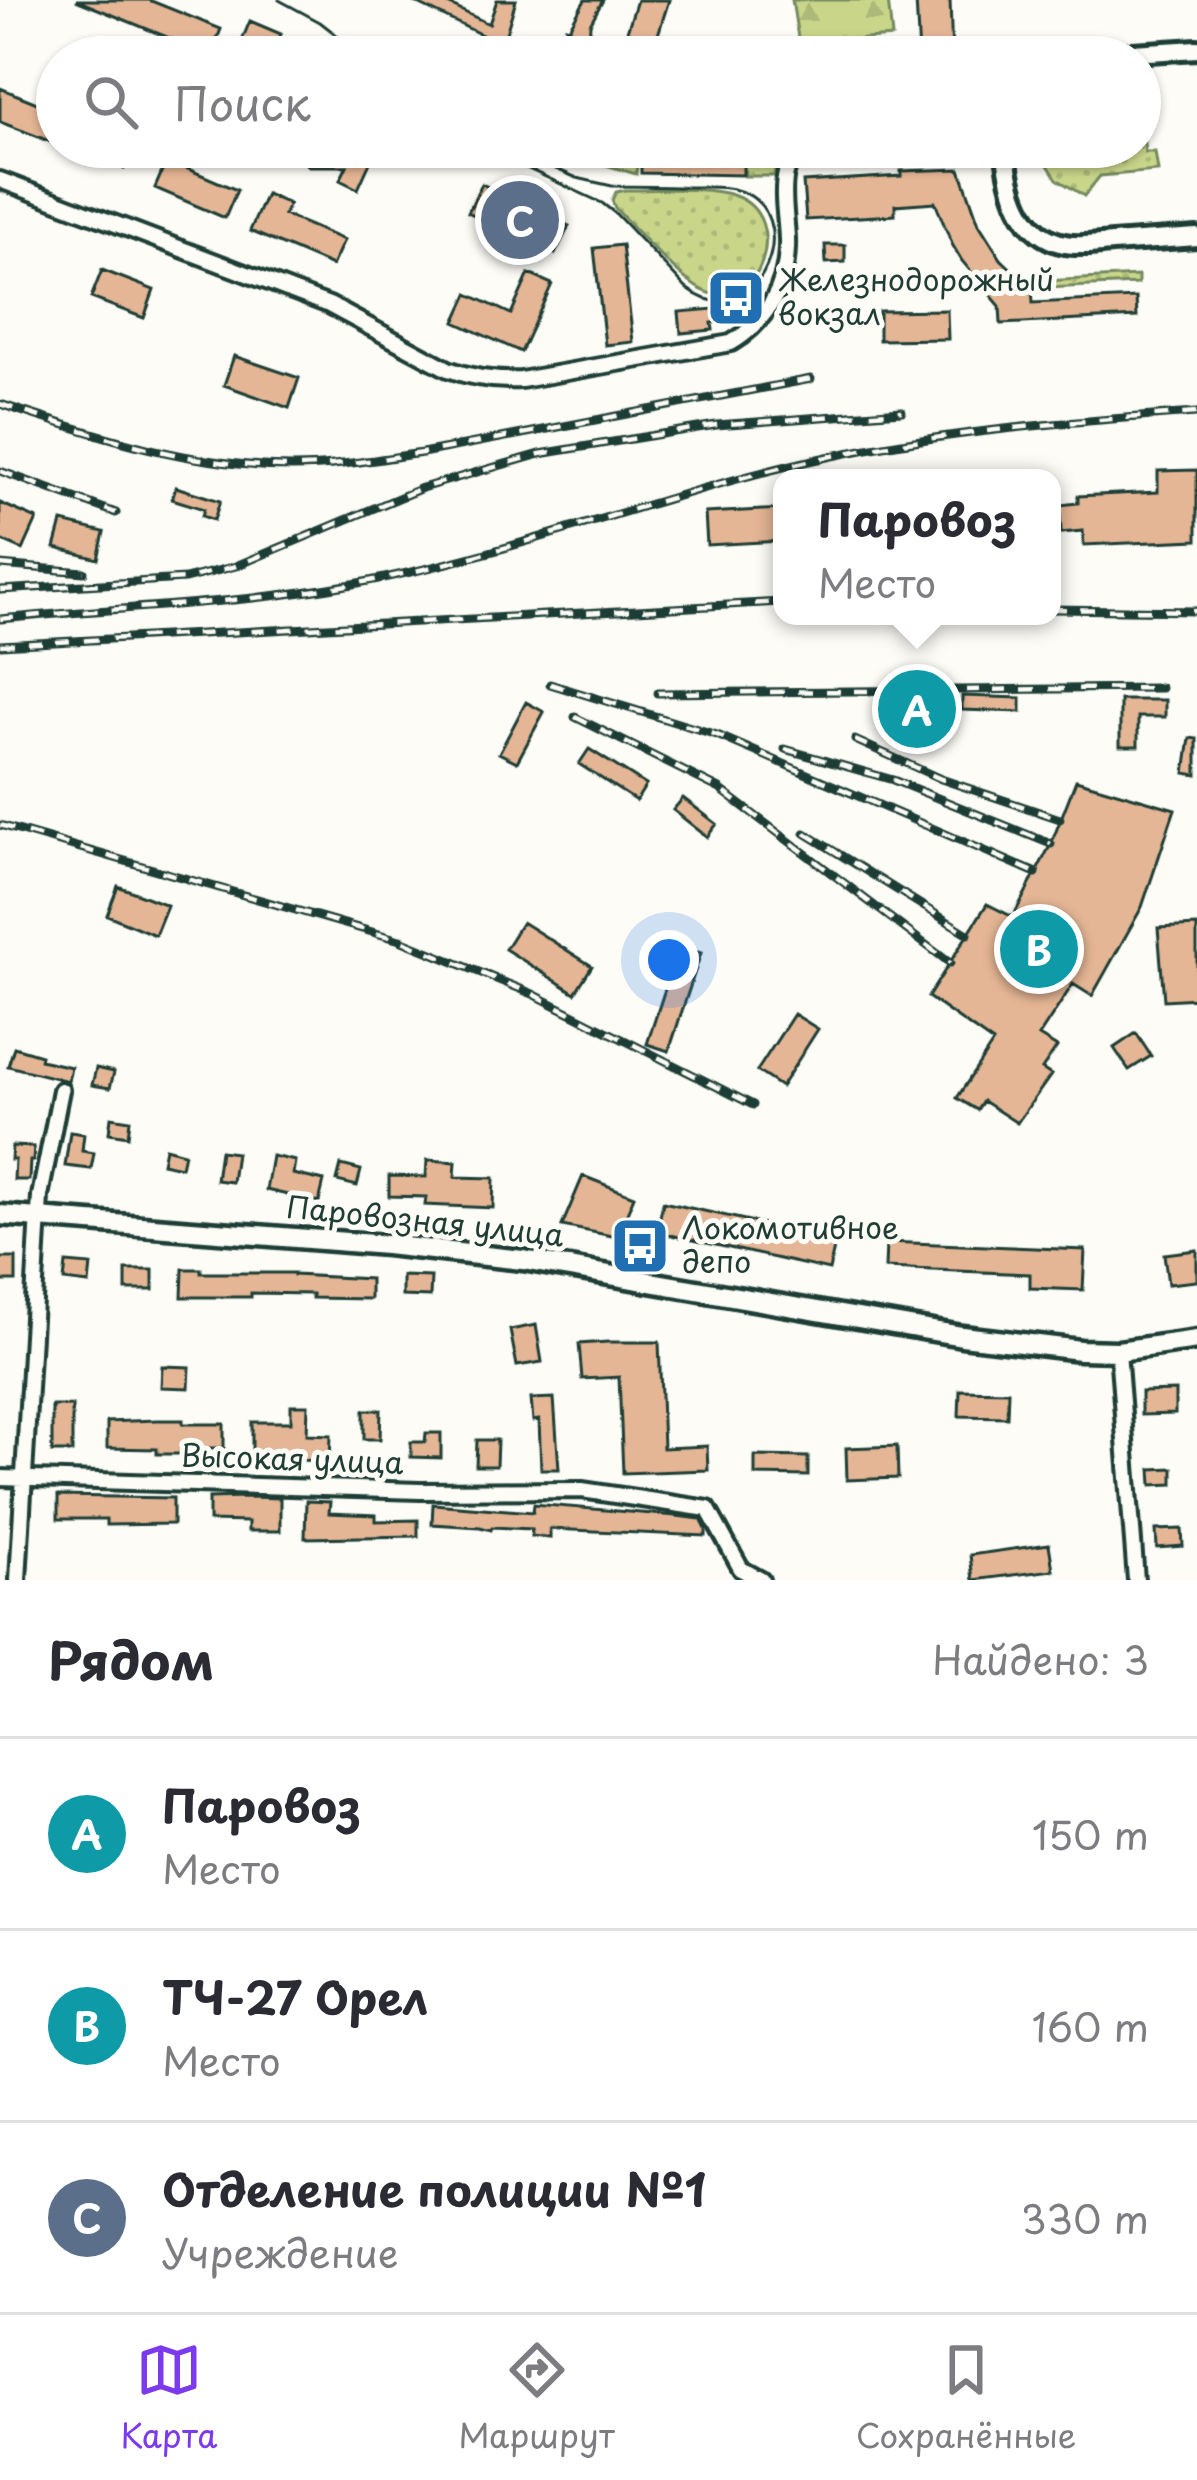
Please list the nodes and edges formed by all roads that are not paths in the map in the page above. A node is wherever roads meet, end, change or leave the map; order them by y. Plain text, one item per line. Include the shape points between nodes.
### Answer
1 (1197, 49) edge
2 (1161, 51) edge
3 (788, 168) edge
4 (1008, 168) edge
5 (0, 179) edge
6 (1197, 237) edge
7 (61, 1090) dead end
8 (0, 1214) edge
9 (38, 1216) junction
10 (1197, 1340) edge
11 (1118, 1351) junction
12 (0, 1478) edge
13 (25, 1480) junction
14 (18, 1580) edge
15 (761, 1580) edge
16 (1136, 1580) edge

1 - 2 street
3 - 5 street via 786,264 772,304 747,334 502,381 448,369 329,305
4 - 6 street via 1020,210 1053,240
7 - 9 street
8 - 9 main road, Паровозная улица
9 - 11 main road, Паровозная улица via 523,1260 962,1336
9 - 13 street
10 - 11 main road, Паровозная улица
11 - 16 street
12 - 13 street, Высокая улица
13 - 14 street
13 - 15 street, Высокая улица via 582,1490 708,1509 741,1569

